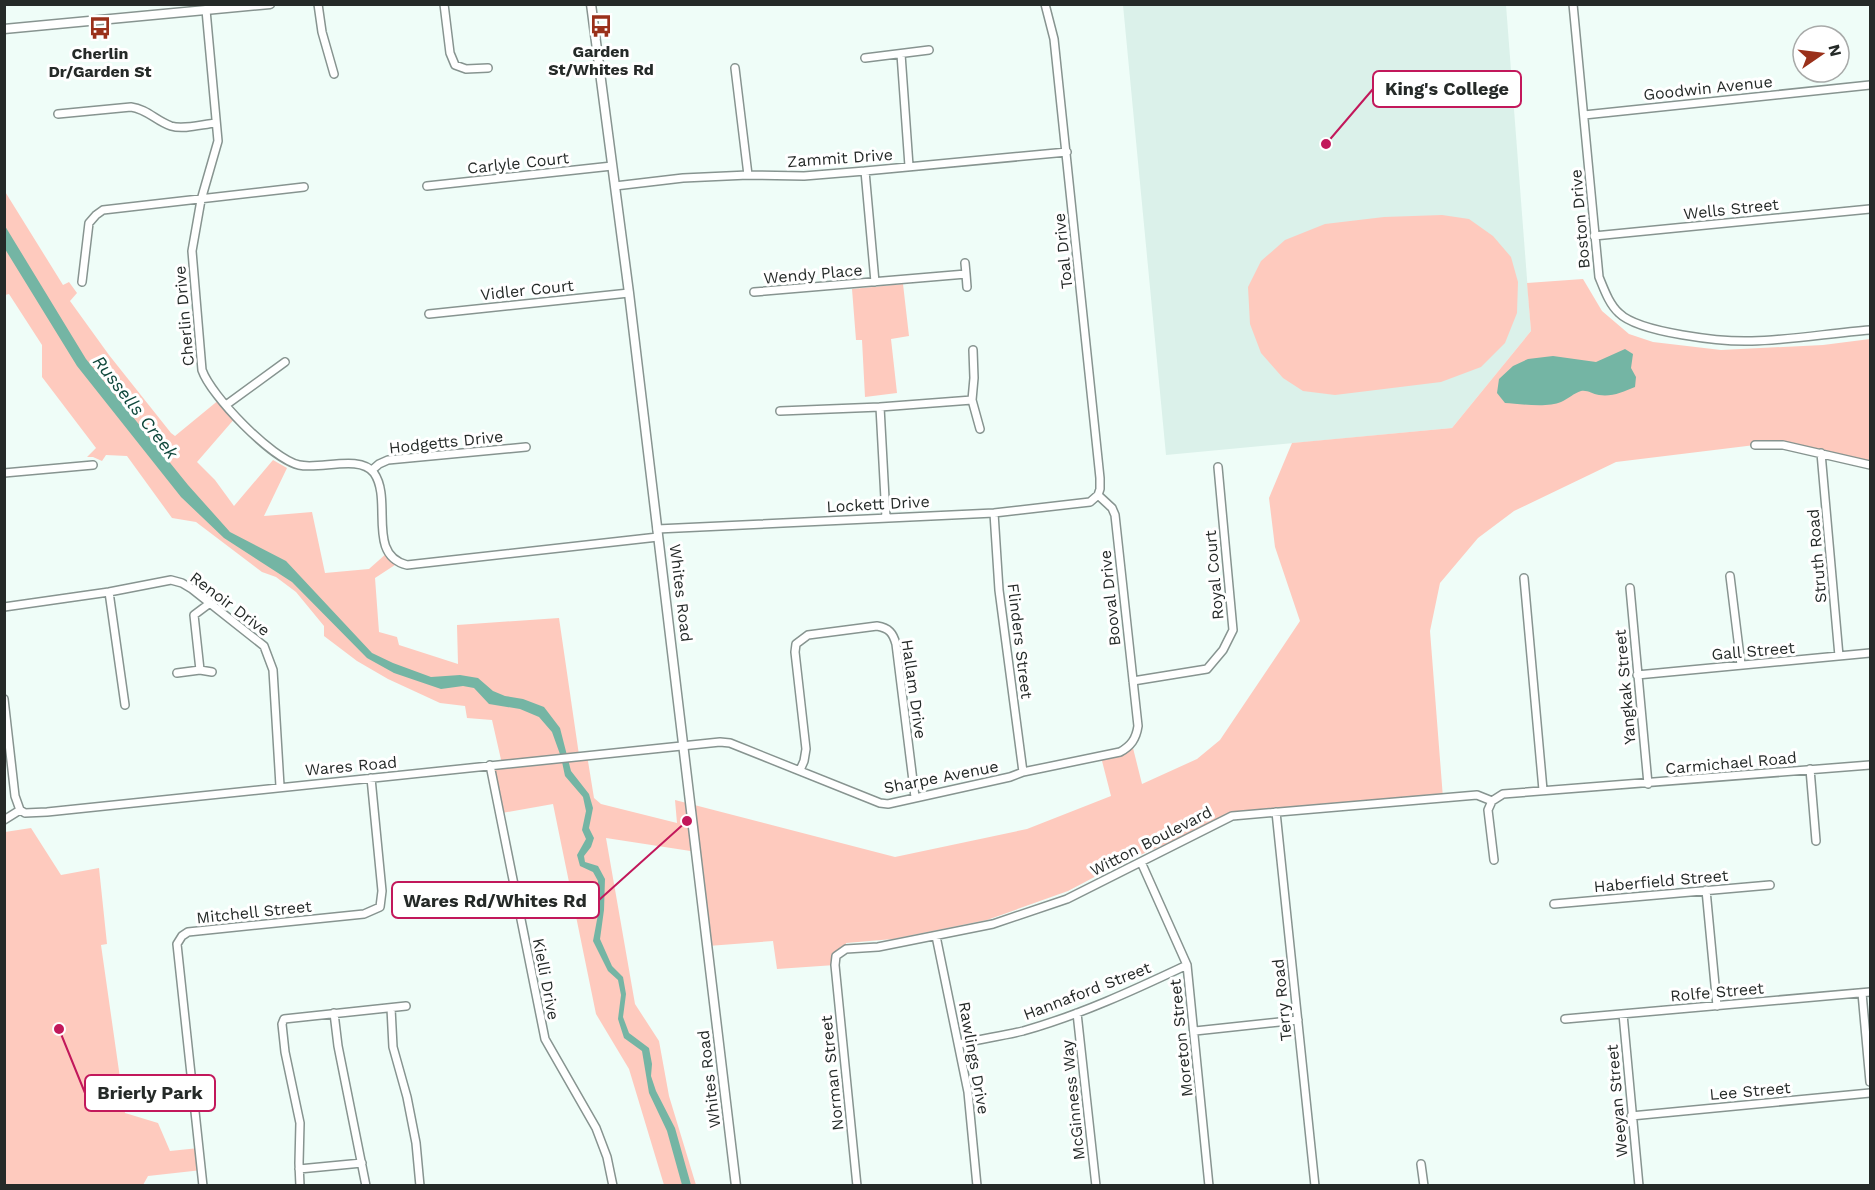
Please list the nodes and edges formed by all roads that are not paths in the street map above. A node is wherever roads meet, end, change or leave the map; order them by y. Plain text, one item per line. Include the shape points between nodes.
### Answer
1 (270, 4) edge
2 (318, 4) edge
3 (444, 4) edge
4 (591, 4) edge
5 (1045, 4) edge
6 (1573, 4) edge
7 (255, 5) edge
8 (174, 9) edge
9 (206, 10) junction
10 (4, 29) edge
11 (929, 50) dead end
12 (901, 54) junction
13 (865, 58) dead end
14 (488, 68) dead end
15 (735, 68) dead end
16 (334, 74) dead end
17 (1870, 78) edge
18 (1870, 86) edge
19 (58, 114) dead end
20 (1584, 115) junction
21 (216, 123) junction
22 (1067, 152) junction
23 (612, 166) junction
24 (909, 166) junction
25 (865, 171) junction
26 (748, 175) junction
27 (427, 186) dead end
28 (615, 186) junction
29 (304, 188) dead end
30 (201, 201) junction
31 (1870, 210) edge
32 (1594, 236) junction
33 (965, 263) dead end
34 (966, 274) junction
35 (82, 282) dead end
36 (875, 282) junction
37 (967, 287) dead end
38 (629, 292) junction
39 (754, 292) dead end
40 (429, 314) dead end
41 (1870, 330) edge
42 (973, 350) dead end
43 (285, 362) dead end
44 (972, 400) junction
45 (226, 405) junction
46 (880, 407) junction
47 (780, 411) dead end
48 (980, 429) dead end
49 (1755, 445) dead end
50 (526, 447) dead end
51 (1821, 453) junction
52 (93, 465) dead end
53 (1870, 465) edge
54 (1218, 467) dead end
55 (372, 470) junction
56 (4, 473) edge
57 (1098, 495) junction
58 (994, 513) junction
59 (886, 517) junction
60 (658, 533) junction
61 (1730, 576) dead end
62 (1524, 578) dead end
63 (1630, 588) dead end
64 (109, 592) junction
65 (210, 603) junction
66 (4, 608) edge
67 (1870, 653) edge
68 (1839, 656) junction
69 (1741, 665) junction
70 (200, 670) junction
71 (212, 672) dead end
72 (177, 673) dead end
73 (1637, 675) junction
74 (1133, 681) junction
75 (4, 699) edge
76 (1136, 704) joint
77 (125, 705) dead end
78 (685, 744) junction
79 (7, 750) edge
80 (490, 765) junction
81 (1870, 765) edge
82 (800, 770) junction
83 (1810, 770) junction
84 (1023, 772) junction
85 (371, 778) junction
86 (1648, 784) junction
87 (280, 786) junction
88 (1595, 786) joint
89 (1543, 790) junction
90 (915, 797) junction
91 (1492, 801) junction
92 (20, 810) junction
93 (1276, 812) junction
94 (4, 820) edge
95 (1816, 841) dead end
96 (1494, 860) dead end
97 (1141, 862) junction
98 (1770, 885) dead end
99 (1706, 890) junction
100 (1554, 904) dead end
101 (936, 936) junction
102 (835, 957) joint
103 (1187, 965) junction
104 (1870, 992) edge
105 (1862, 993) junction
106 (406, 1006) dead end
107 (1717, 1006) junction
108 (391, 1008) junction
109 (334, 1013) junction
110 (1077, 1013) junction
111 (1623, 1014) junction
112 (1565, 1019) dead end
113 (1298, 1020) junction
114 (1194, 1031) junction
115 (959, 1044) junction
116 (1870, 1082) edge
117 (1870, 1093) edge
118 (1631, 1116) junction
119 (362, 1162) junction
120 (1421, 1164) dead end
121 (299, 1169) junction
122 (203, 1185) edge
123 (300, 1185) edge
124 (366, 1185) edge
125 (420, 1185) edge
126 (613, 1185) edge
127 (736, 1185) edge
128 (856, 1185) edge
129 (977, 1185) edge
130 (1096, 1185) edge
131 (1209, 1185) edge
132 (1315, 1185) edge
133 (1424, 1185) edge
134 (1639, 1185) edge

1 - 7 street
2 - 16 street
3 - 14 street via 455,65
4 - 23 street, Whites Road
5 - 22 street, Toal Drive via 1054,39
6 - 20 street, Boston Drive
7 - 9 street
8 - 9 street
8 - 10 street
9 - 21 street, Cherlin Drive
11 - 12 street
12 - 13 street
12 - 24 street
15 - 26 street
17 - 18 street
18 - 20 street, Goodwin Avenue
19 - 21 street via 131,107 141,108 170,126
20 - 32 street, Boston Drive
21 - 30 street, Cherlin Drive via 218,141
22 - 24 street, Zammit Drive
22 - 57 street, Toal Drive via 1100,478
23 - 27 street, Carlyle Court
23 - 28 street, Whites Road
24 - 25 street, Zammit Drive
25 - 26 street, Zammit Drive
25 - 36 street, Wendy Place
26 - 28 street, Zammit Drive
28 - 38 street, Whites Road
29 - 30 street
30 - 35 street via 103,210 89,223
30 - 45 street, Cherlin Drive via 192,251 200,357 207,383
31 - 32 street, Wells Street
32 - 41 street, Boston Drive via 1599,277 1607,295 1618,313 1635,324 1656,331 1751,341
33 - 34 street
34 - 36 street, Wendy Place
34 - 37 street
36 - 39 street, Wendy Place
38 - 40 street, Vidler Court
38 - 60 street, Whites Road
42 - 44 street
43 - 45 street
44 - 46 street
44 - 48 street
45 - 55 street, Cherlin Drive via 287,461 322,466 356,463
46 - 47 street
46 - 59 street
49 - 51 street via 1783,445
50 - 55 street, Hodgetts Drive via 388,460
51 - 53 street
51 - 68 street, Struth Road
52 - 56 street
54 - 74 street, Royal Court via 1233,630 1207,669
55 - 60 street via 380,486 385,546 392,559 407,565
57 - 58 street, Lockett Drive via 1090,502
57 - 74 street, Booval Drive via 1115,515
58 - 59 street, Lockett Drive
58 - 84 street, Flinders Street via 999,590
59 - 60 street, Lockett Drive
60 - 78 street, Whites Road
61 - 69 street
62 - 89 street
63 - 73 street, Yangkak Street
64 - 65 street, Renoir Drive via 171,580 182,583
64 - 66 street, Renoir Drive
64 - 77 street
65 - 70 street via 194,615
65 - 87 street, Renoir Drive via 268,651 273,670
67 - 68 street, Gall Street
68 - 69 street, Gall Street
69 - 73 street, Gall Street
70 - 71 street
70 - 72 street
73 - 86 street, Yangkak Street
74 - 76 street, Booval Drive
75 - 79 street
76 - 84 street, Sharpe Avenue via 1137,735 1126,749
78 - 80 street, Wares Road
78 - 82 street, Sharpe Avenue via 730,743
78 - 127 street, Whites Road
79 - 92 street
80 - 85 street, Wares Road
80 - 126 street, Kielli Drive via 545,1039 596,1128 608,1157
81 - 83 street, Carmichael Road
82 - 90 street, Sharpe Avenue via 880,803
82 - 90 street, Hallam Drive via 806,749 796,644 808,635 885,627 896,644
83 - 86 street, Carmichael Road
83 - 95 street
84 - 90 street, Sharpe Avenue
85 - 87 street, Wares Road
85 - 122 street, Mitchell Street via 382,891 380,907 364,914 188,932 177,944
86 - 88 street, Carmichael Road
87 - 92 street, Wares Road via 47,812
88 - 89 street, Witton Boulevard
89 - 91 street, Witton Boulevard via 1503,794
91 - 93 street, Witton Boulevard via 1477,795
91 - 96 street via 1488,810
92 - 94 street
93 - 97 street, Witton Boulevard via 1222,819
93 - 113 street, Terry Road
97 - 101 street, Witton Boulevard via 1067,899 993,924
97 - 103 street, Moreton Street
98 - 99 street, Haberfield Street
99 - 100 street, Haberfield Street
99 - 107 street
101 - 102 street, Witton Boulevard via 846,949
101 - 115 street, Rawlings Drive
102 - 128 street, Norman Street
103 - 110 street, Hannaford Street
103 - 114 street, Moreton Street
104 - 105 street, Rolfe Street
105 - 107 street, Rolfe Street
105 - 116 street
106 - 108 street
107 - 111 street, Rolfe Street
108 - 109 street
108 - 125 street via 393,1047 409,1108
109 - 119 street
109 - 121 street via 287,1017 282,1024 300,1123
110 - 115 street, Hannaford Street via 1022,1031
110 - 130 street, McGinness Way
111 - 112 street, Rolfe Street
111 - 118 street, Weeyan Street
113 - 114 street
113 - 132 street, Terry Road
114 - 131 street, Moreton Street
115 - 129 street, Rawlings Drive
117 - 118 street, Lee Street
118 - 134 street, Weeyan Street
119 - 121 street
119 - 124 street
120 - 133 street
121 - 123 street

